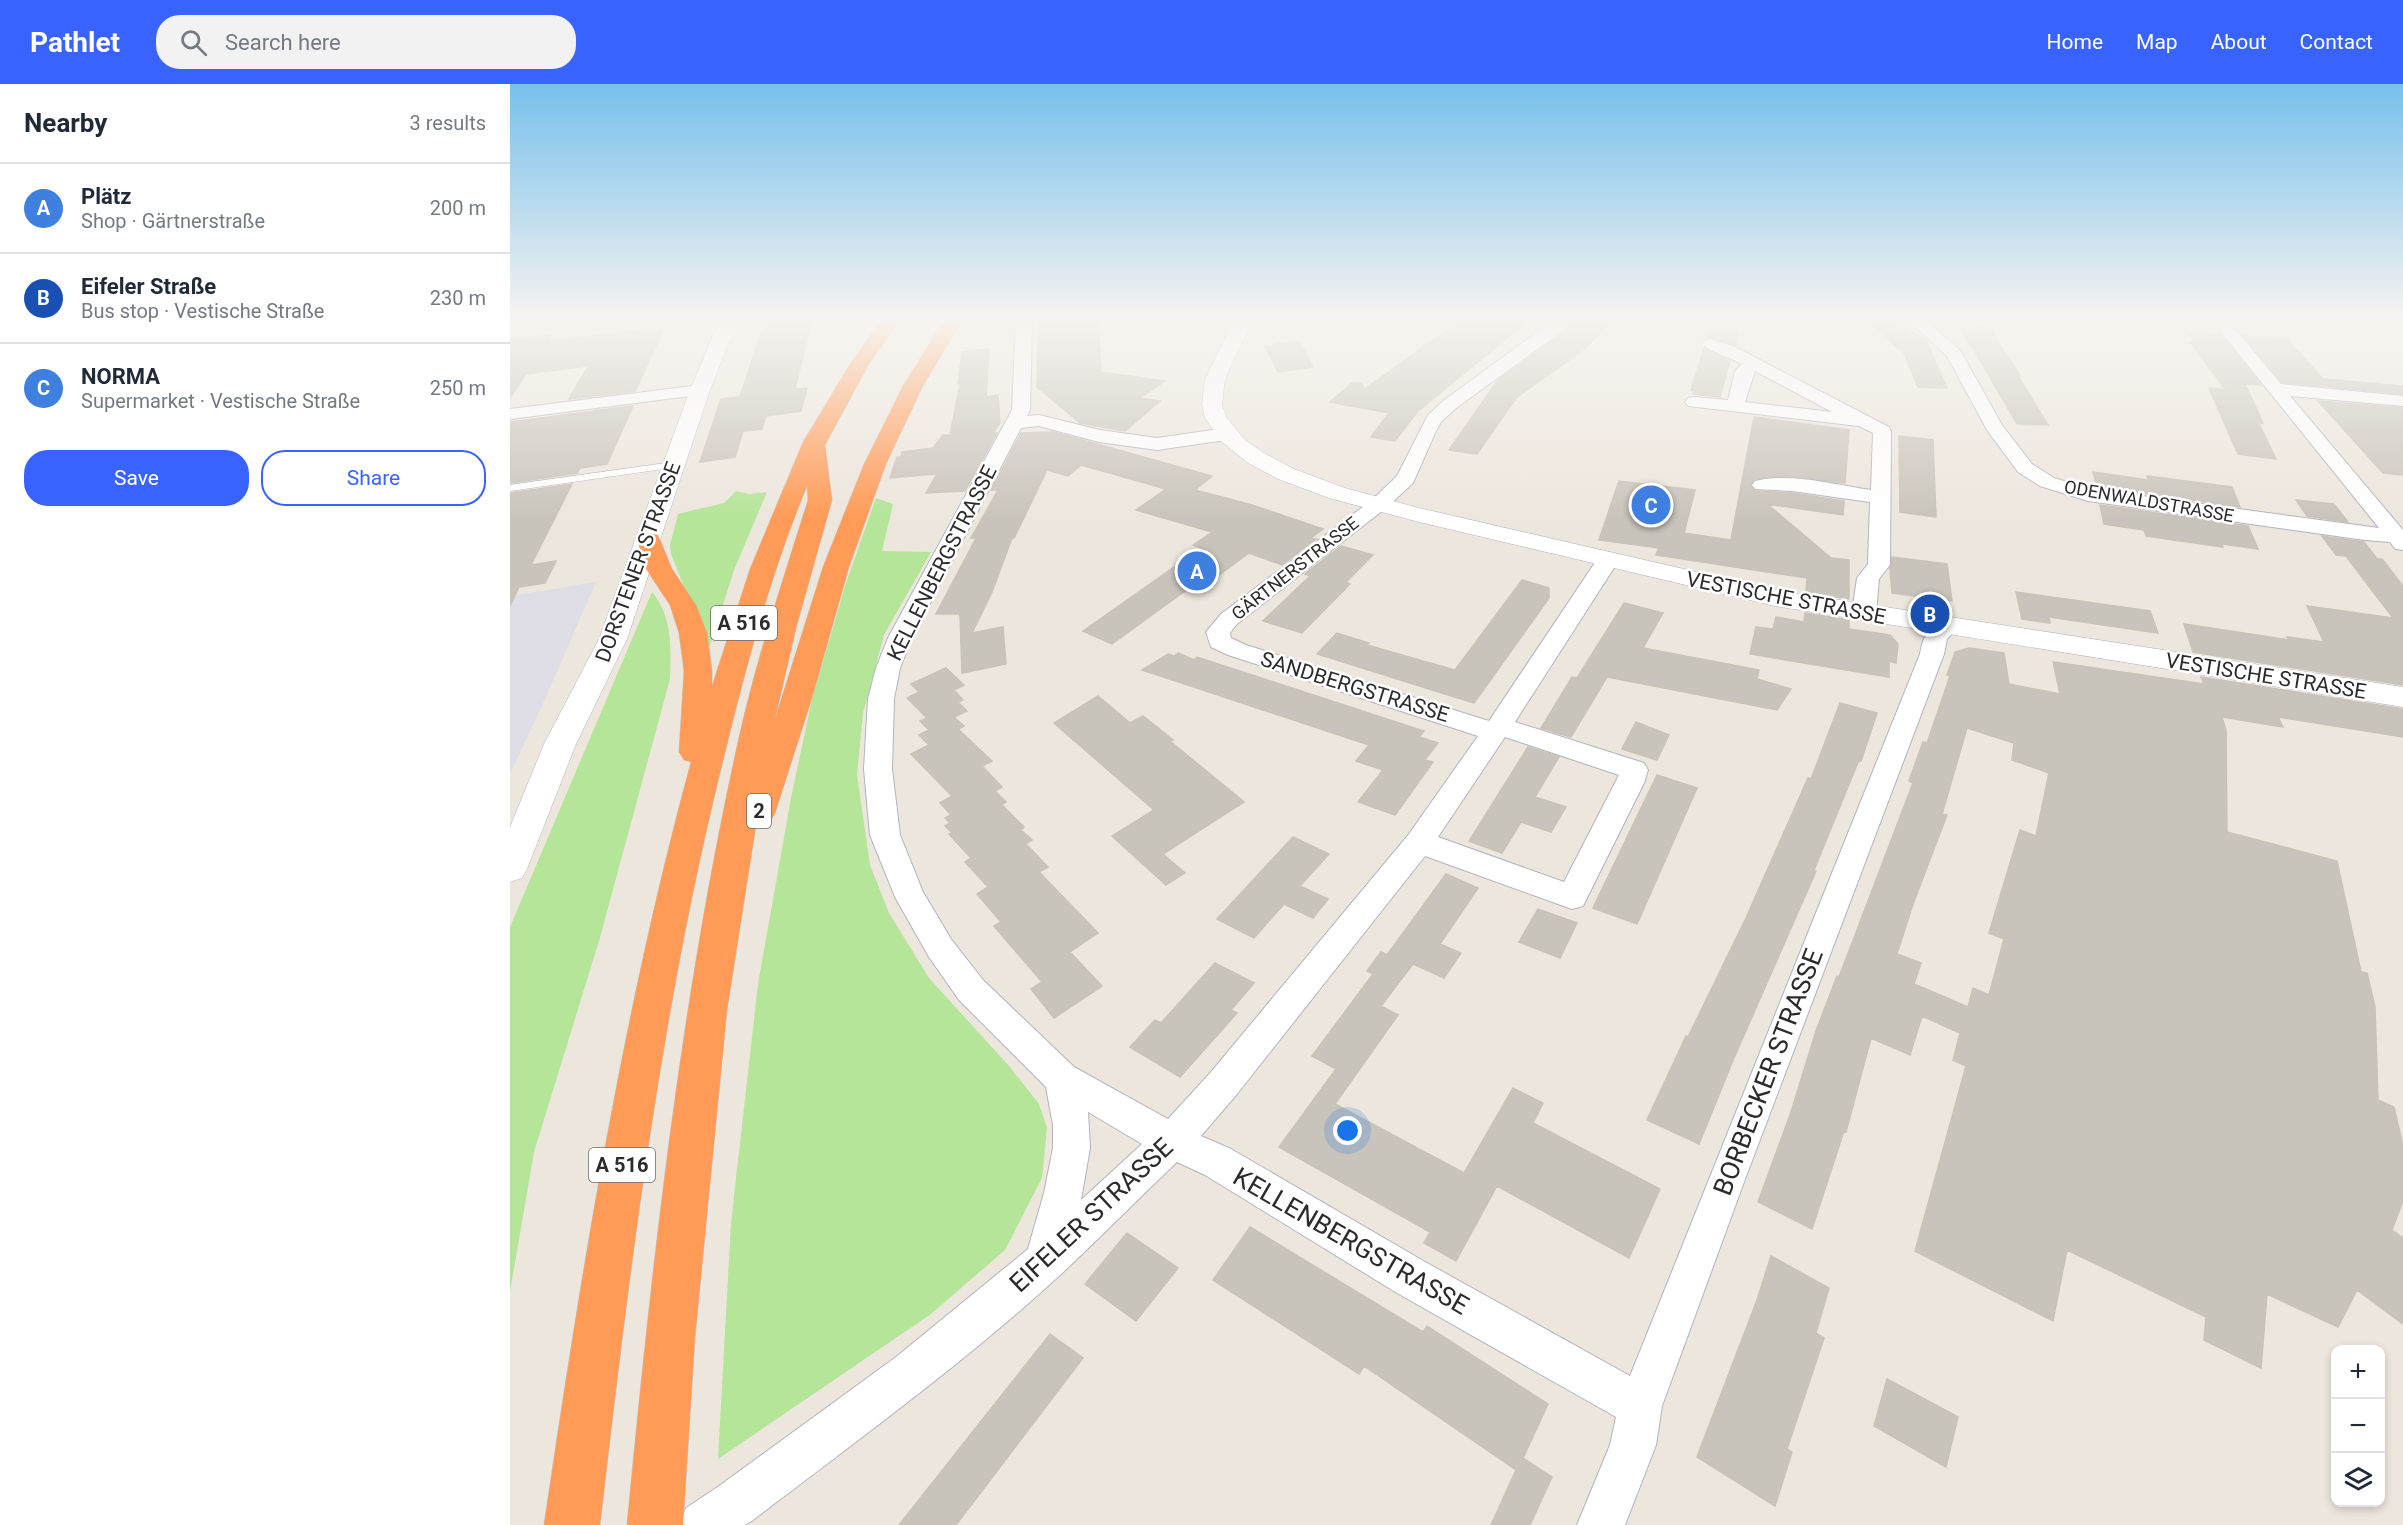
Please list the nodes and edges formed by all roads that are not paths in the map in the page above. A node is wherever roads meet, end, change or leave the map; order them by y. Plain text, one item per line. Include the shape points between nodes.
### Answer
1 (702, 384) edge
2 (847, 384) edge
3 (915, 384) edge
4 (1022, 384) edge
5 (1214, 384) edge
6 (1478, 384) edge
7 (1741, 384) edge
8 (1793, 384) edge
9 (1971, 384) edge
10 (2271, 384) edge
11 (2275, 389) junction
12 (700, 390) junction
13 (2403, 401) edge
14 (1694, 402) dead end
15 (1736, 406) junction
16 (510, 414) edge
17 (1862, 421) junction
18 (1015, 423) junction
19 (1226, 434) junction
20 (814, 442) junction
21 (674, 465) junction
22 (1762, 484) dead end
23 (510, 488) edge
24 (1881, 497) junction
25 (1379, 504) junction
26 (2400, 538) edge
27 (650, 540) junction
28 (1608, 560) junction
29 (1864, 613) junction
30 (1947, 626) junction
31 (1218, 638) joint
32 (2403, 697) edge
33 (1497, 729) junction
34 (693, 809) junction
35 (1419, 842) junction
36 (510, 869) edge
37 (721, 923) junction
38 (1061, 1078) junction
39 (1172, 1141) junction
40 (1044, 1262) junction
41 (1640, 1407) junction
42 (720, 1514) edge
43 (572, 1525) edge
44 (655, 1525) edge
45 (1601, 1525) edge

1 - 12 street, DORSTENER STRASSE
2 - 20 highway, A 516
3 - 37 highway, 2 via 875,464 836,567 797,698
4 - 18 street via 1021,410
5 - 19 street, VESTISCHE STRASSE via 1214,412
6 - 25 street, GÄRTNERSTRASSE via 1434,419 1406,479
7 - 15 street
8 - 17 street
9 - 26 street, ODENWALDSTRASSE via 1994,426 2025,468 2047,482 2088,495
10 - 11 street
11 - 13 street
11 - 26 street
12 - 16 street
12 - 21 street, DORSTENER STRASSE
14 - 15 street
15 - 17 street
17 - 24 street via 1882,431
18 - 19 street via 1039,420 1099,436 1157,444
18 - 38 street, KELLENBERGSTRASSE via 900,638 888,668 881,699 878,769 885,835 910,897 940,948 971,990
19 - 25 street, VESTISCHE STRASSE via 1261,462 1284,473
20 - 34 highway, A 516 via 757,582
20 - 37 highway, A 516 via 820,500 754,741
21 - 23 lane
21 - 27 street, DORSTENER STRASSE
22 - 24 street via 1792,484
24 - 29 street via 1879,565 1868,578
25 - 28 street, VESTISCHE STRASSE
25 - 31 street, GÄRTNERSTRASSE via 1229,619 1220,628
27 - 34 highway via 658,569 683,605 693,633 698,671
27 - 36 street, DORSTENER STRASSE via 613,639 560,744
28 - 29 street, VESTISCHE STRASSE via 1744,593
28 - 33 street, EIFELER STRASSE
29 - 30 street, VESTISCHE STRASSE
30 - 32 street, VESTISCHE STRASSE
30 - 41 street, BORBECKER STRASSE via 1935,637 1932,654
31 - 33 street, SANDBERGSTRASSE via 1237,650
33 - 35 street, EIFELER STRASSE
33 - 35 street via 1634,770 1572,897
34 - 43 highway, A 516 via 628,1127
35 - 39 street, EIFELER STRASSE via 1224,1083
37 - 44 highway, A 516 via 694,1108
38 - 39 street, KELLENBERGSTRASSE
38 - 40 street, KELLENBERGSTRASSE via 1072,1113 1072,1155
39 - 40 street, EIFELER STRASSE
39 - 41 street, KELLENBERGSTRASSE via 1218,1162
40 - 42 street, EIFELER STRASSE via 910,1372
41 - 45 street, BORBECKER STRASSE via 1633,1445

